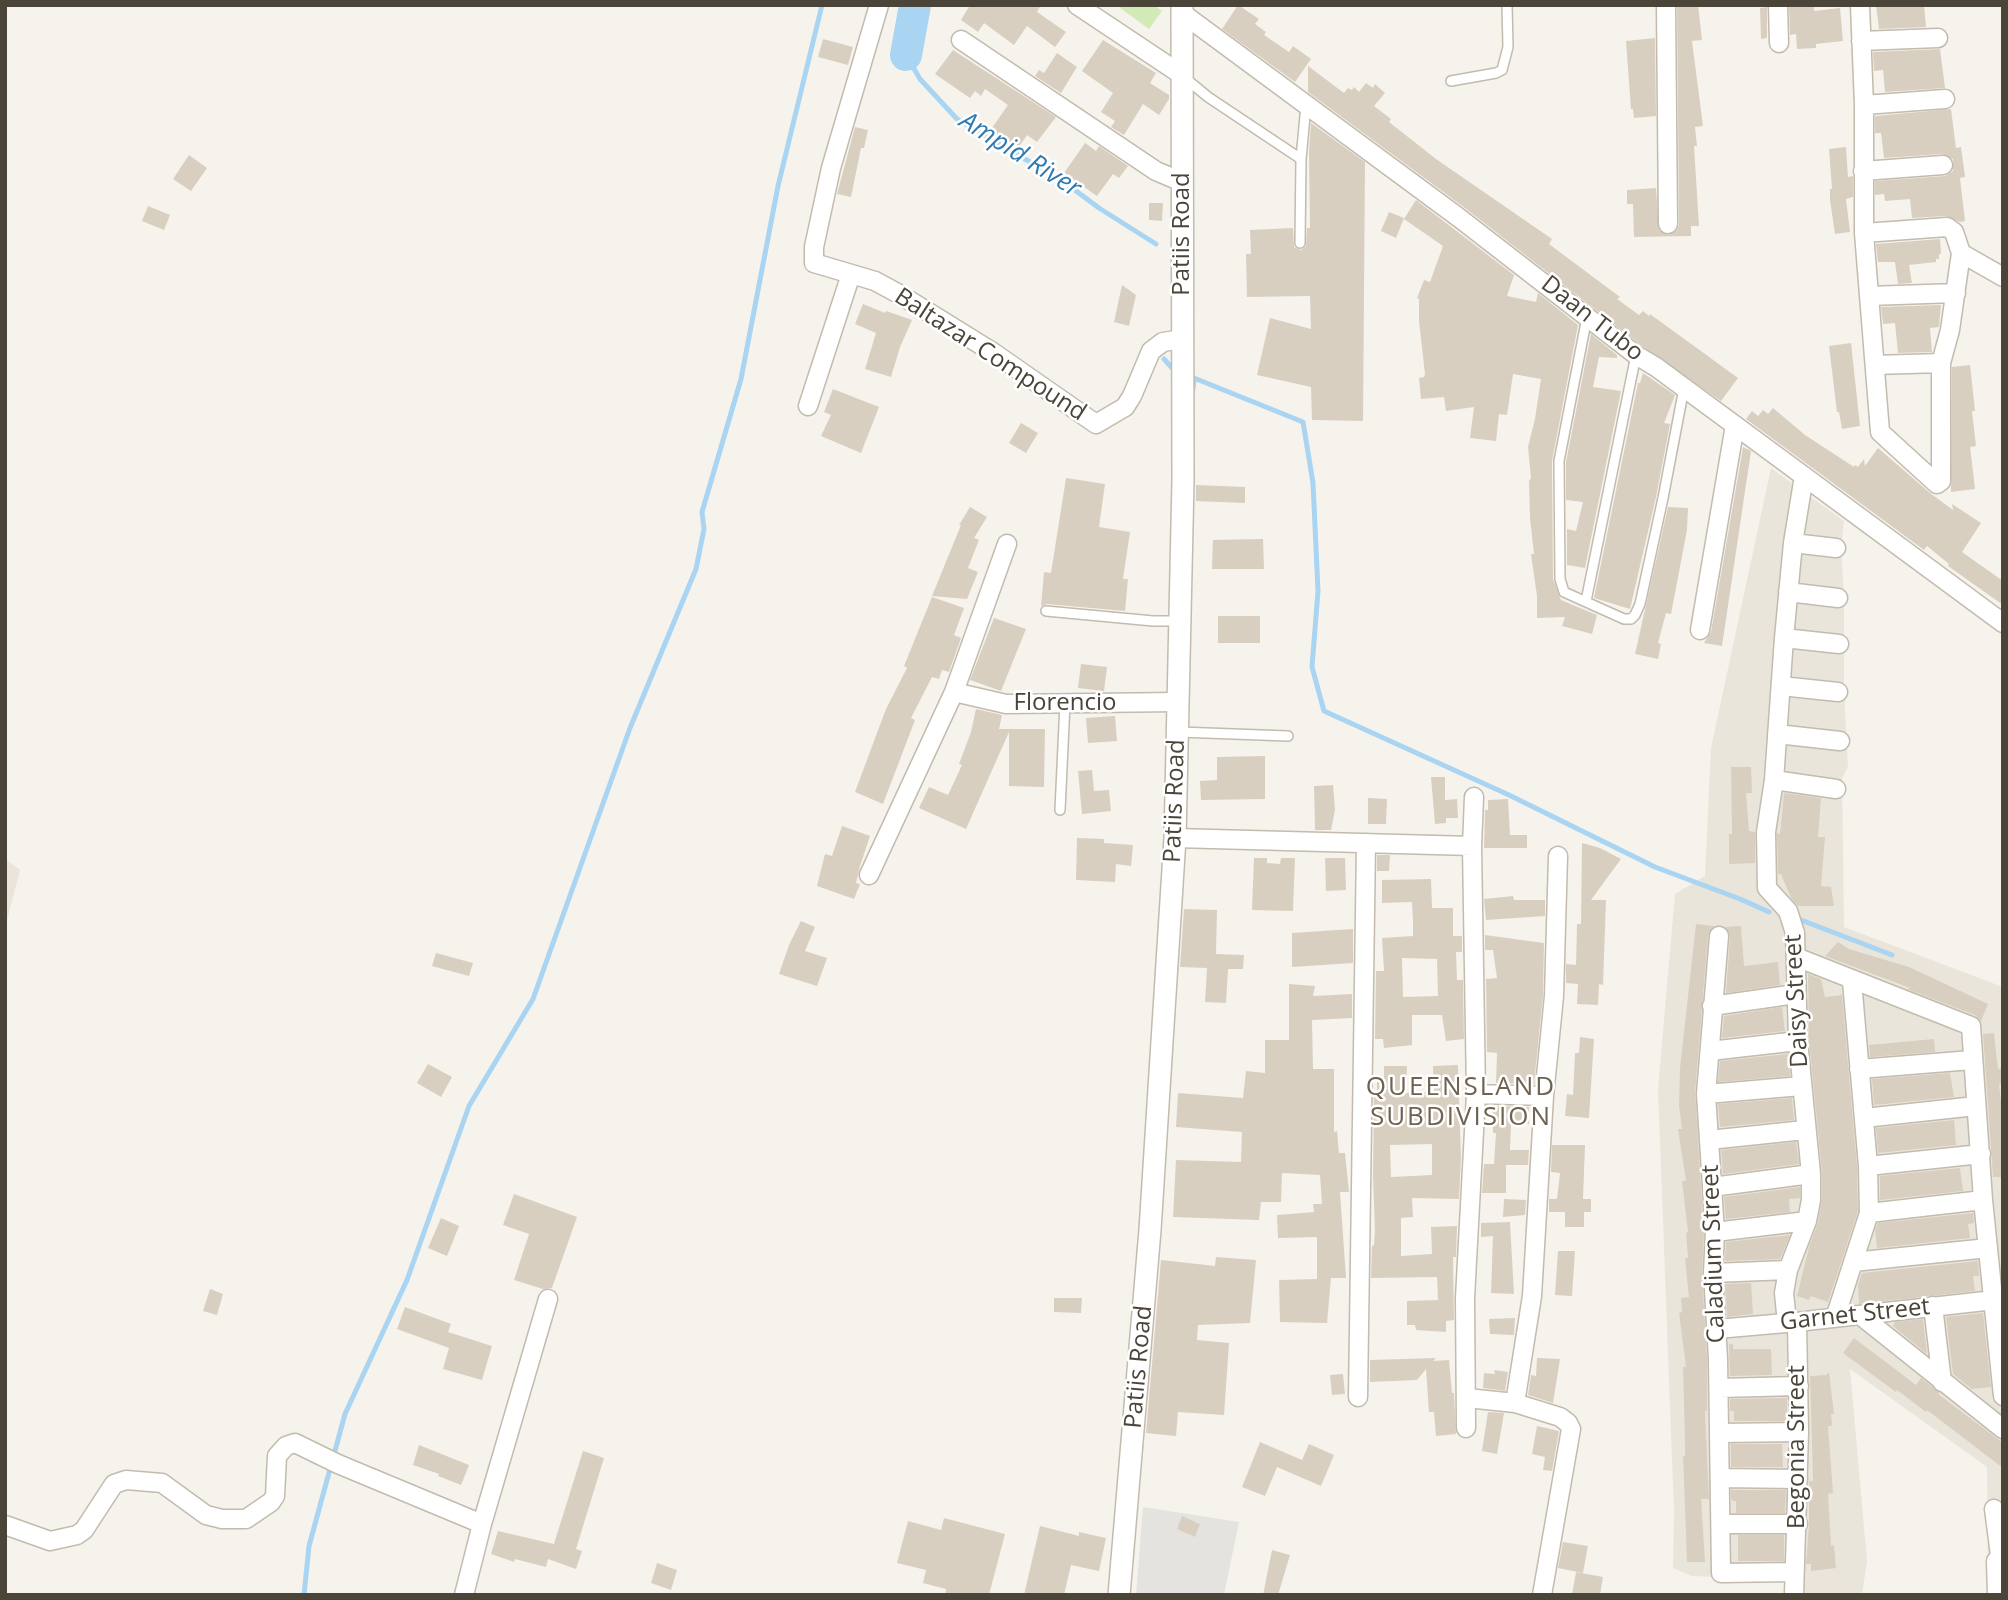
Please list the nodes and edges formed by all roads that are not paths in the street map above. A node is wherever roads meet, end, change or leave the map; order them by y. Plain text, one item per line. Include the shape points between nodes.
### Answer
1 (879, 5) edge
2 (1077, 5) edge
3 (1507, 5) edge
4 (1665, 5) edge
5 (1778, 5) edge
6 (1860, 5) edge
7 (1182, 9) edge
8 (1938, 38) dead end
9 (961, 40) dead end
10 (1861, 41) junction
11 (1779, 43) dead end
12 (1182, 75) junction
13 (1451, 81) dead end
14 (1945, 99) dead end
15 (1306, 104) junction
16 (1864, 105) junction
17 (1301, 159) junction
18 (1943, 165) dead end
19 (1863, 171) junction
20 (1182, 182) junction
21 (1668, 223) dead end
22 (1864, 233) junction
23 (1300, 243) dead end
24 (1961, 253) junction
25 (851, 274) junction
26 (2003, 277) edge
27 (1956, 293) junction
28 (1868, 296) junction
29 (1587, 317) junction
30 (1182, 339) junction
31 (1636, 355) junction
32 (1941, 363) junction
33 (1875, 365) junction
34 (1684, 388) junction
35 (808, 406) dead end
36 (1735, 425) junction
37 (1804, 476) junction
38 (1793, 543) junction
39 (1007, 544) dead end
40 (1836, 548) dead end
41 (1788, 592) junction
42 (1838, 598) dead end
43 (1586, 601) junction
44 (1046, 611) dead end
45 (1181, 621) junction
46 (2003, 623) edge
47 (1700, 630) dead end
48 (1784, 638) junction
49 (1839, 644) dead end
50 (1781, 686) junction
51 (954, 692) junction
52 (1838, 692) dead end
53 (1178, 702) junction
54 (1065, 703) junction
55 (1177, 732) junction
56 (1777, 734) junction
57 (1289, 736) dead end
58 (1840, 741) dead end
59 (1774, 780) junction
60 (1836, 789) dead end
61 (1474, 797) dead end
62 (1060, 810) dead end
63 (1175, 838) junction
64 (1366, 843) junction
65 (1472, 846) junction
66 (1558, 856) dead end
67 (869, 875) dead end
68 (1719, 936) dead end
69 (1796, 957) junction
70 (1852, 981) junction
71 (1796, 994) junction
72 (1712, 1006) junction
73 (1798, 1041) junction
74 (1710, 1051) junction
75 (1972, 1060) junction
76 (1859, 1069) junction
77 (1802, 1086) junction
78 (1476, 1094) junction
79 (1706, 1094) junction
80 (1544, 1096) junction
81 (1976, 1106) junction
82 (1864, 1118) junction
83 (1805, 1130) junction
84 (1709, 1140) junction
85 (1981, 1154) junction
86 (1868, 1166) junction
87 (1811, 1174) junction
88 (1712, 1186) junction
89 (1983, 1200) junction
90 (1869, 1213) junction
91 (1807, 1221) junction
92 (1715, 1232) junction
93 (1988, 1248) junction
94 (1853, 1262) junction
95 (1788, 1270) junction
96 (1713, 1273) junction
97 (548, 1299) dead end
98 (1994, 1300) junction
99 (1933, 1306) junction
100 (1860, 1315) junction
101 (1835, 1318) junction
102 (1792, 1323) junction
103 (1717, 1329) junction
104 (1942, 1382) junction
105 (1799, 1386) junction
106 (1719, 1388) junction
107 (1357, 1396) dead end
108 (2003, 1396) edge
109 (1467, 1398) junction
110 (1515, 1403) junction
111 (1466, 1428) dead end
112 (2003, 1429) edge
113 (1799, 1432) junction
114 (1720, 1433) junction
115 (1721, 1478) junction
116 (1798, 1479) junction
117 (1994, 1509) dead end
118 (482, 1524) junction
119 (1722, 1524) junction
120 (1798, 1524) junction
121 (5, 1525) edge
122 (2001, 1555) edge
123 (1794, 1572) junction
124 (464, 1595) edge
125 (1119, 1595) edge
126 (1542, 1595) edge
127 (1794, 1595) edge
128 (1997, 1595) edge

1 - 25 street, Baltazar Compound via 831,168 814,247 814,263
2 - 12 street
3 - 13 lane via 1508,47 1502,70
4 - 21 street
5 - 11 street
6 - 10 street
7 - 12 street, Patiis Road
7 - 15 street, Daan Tubo
8 - 10 street
9 - 20 street via 1156,171
10 - 16 street
12 - 17 lane
12 - 20 street, Patiis Road
14 - 16 street
15 - 17 lane
15 - 29 street, Daan Tubo
16 - 19 street
17 - 23 lane
18 - 19 street
19 - 22 street
20 - 30 street, Patiis Road
22 - 24 street via 1947,227 1954,232
22 - 28 street
24 - 26 street
24 - 27 street
25 - 30 street, Baltazar Compound via 899,294 1096,424 1125,407 1151,351 1163,342
25 - 35 street
27 - 28 street
27 - 32 street
28 - 33 street
29 - 31 street, Daan Tubo
29 - 43 lane via 1558,476 1561,588
30 - 45 street, Patiis Road
31 - 34 street, Daan Tubo
31 - 43 lane
32 - 33 street
32 - 33 street via 1941,481 1937,484 1880,432
34 - 36 street, Daan Tubo
34 - 43 lane via 1635,615 1624,619
36 - 37 street, Daan Tubo
36 - 47 street
37 - 38 street, Daisy Street
37 - 46 street, Daan Tubo
38 - 40 street
38 - 41 street, Daisy Street
39 - 51 street
41 - 42 street
41 - 48 street, Daisy Street
44 - 45 lane
45 - 53 street, Patiis Road
48 - 49 street
48 - 50 street, Daisy Street
50 - 52 street
50 - 56 street, Daisy Street
51 - 54 street, Florencio via 1006,704
51 - 67 street
53 - 54 street, Florencio
53 - 55 street, Patiis Road
54 - 62 lane
55 - 57 lane
55 - 63 street, Patiis Road
56 - 58 street
56 - 59 street, Daisy Street
59 - 60 street
59 - 69 street, Daisy Street via 1766,832 1767,888 1788,911
61 - 65 street
63 - 64 street
63 - 125 street, Patiis Road via 1151,1217
64 - 65 street
64 - 107 street
65 - 78 street
66 - 80 street via 1554,996
68 - 72 street, Caladium Street
69 - 70 street
69 - 71 street, Daisy Street
70 - 75 street via 1971,1026
70 - 76 street
71 - 72 street
71 - 73 street, Daisy Street
72 - 74 street, Caladium Street
73 - 74 street
73 - 77 street, Daisy Street
74 - 79 street, Caladium Street
75 - 76 street
75 - 81 street
76 - 82 street
77 - 79 street
77 - 83 street, Daisy Street
78 - 80 street
78 - 109 street via 1465,1298
79 - 84 street, Caladium Street
80 - 110 street via 1532,1296
81 - 82 street
81 - 85 street
82 - 86 street
83 - 84 street
83 - 87 street, Daisy Street
84 - 88 street, Caladium Street
85 - 86 street
85 - 89 street
86 - 90 street
87 - 88 street
87 - 91 street, Daisy Street
88 - 92 street, Caladium Street
89 - 90 street
89 - 93 street
90 - 94 street
91 - 92 street
91 - 95 street, Daisy Street
92 - 96 street, Caladium Street
93 - 94 street
93 - 98 street
94 - 101 street
95 - 96 street
95 - 102 street, Daisy Street via 1784,1293
96 - 103 street, Caladium Street
97 - 118 street
98 - 99 street, Garnet Street
98 - 108 street
99 - 100 street, Garnet Street
99 - 104 street
100 - 101 street, Garnet Street
100 - 104 street
101 - 102 street, Garnet Street
102 - 103 street, Garnet Street
102 - 105 street, Begonia Street
103 - 106 street, Caladium Street
104 - 112 street
105 - 106 street
105 - 113 street, Begonia Street
106 - 114 street, Caladium Street
109 - 110 street
109 - 111 street
110 - 126 street via 1560,1417 1570,1429
113 - 114 street
113 - 116 street, Begonia Street
114 - 115 street, Caladium Street
115 - 116 street
115 - 119 street, Caladium Street
116 - 120 street, Begonia Street
117 - 122 street
118 - 121 street via 292,1443 275,1463 275,1496 246,1519 206,1515 162,1483 126,1480 114,1484 76,1535 50,1541
118 - 124 street
119 - 120 street
119 - 123 street, Caladium Street via 1721,1573
120 - 123 street, Begonia Street
122 - 128 street via 1996,1561
123 - 127 street, Begonia Street

